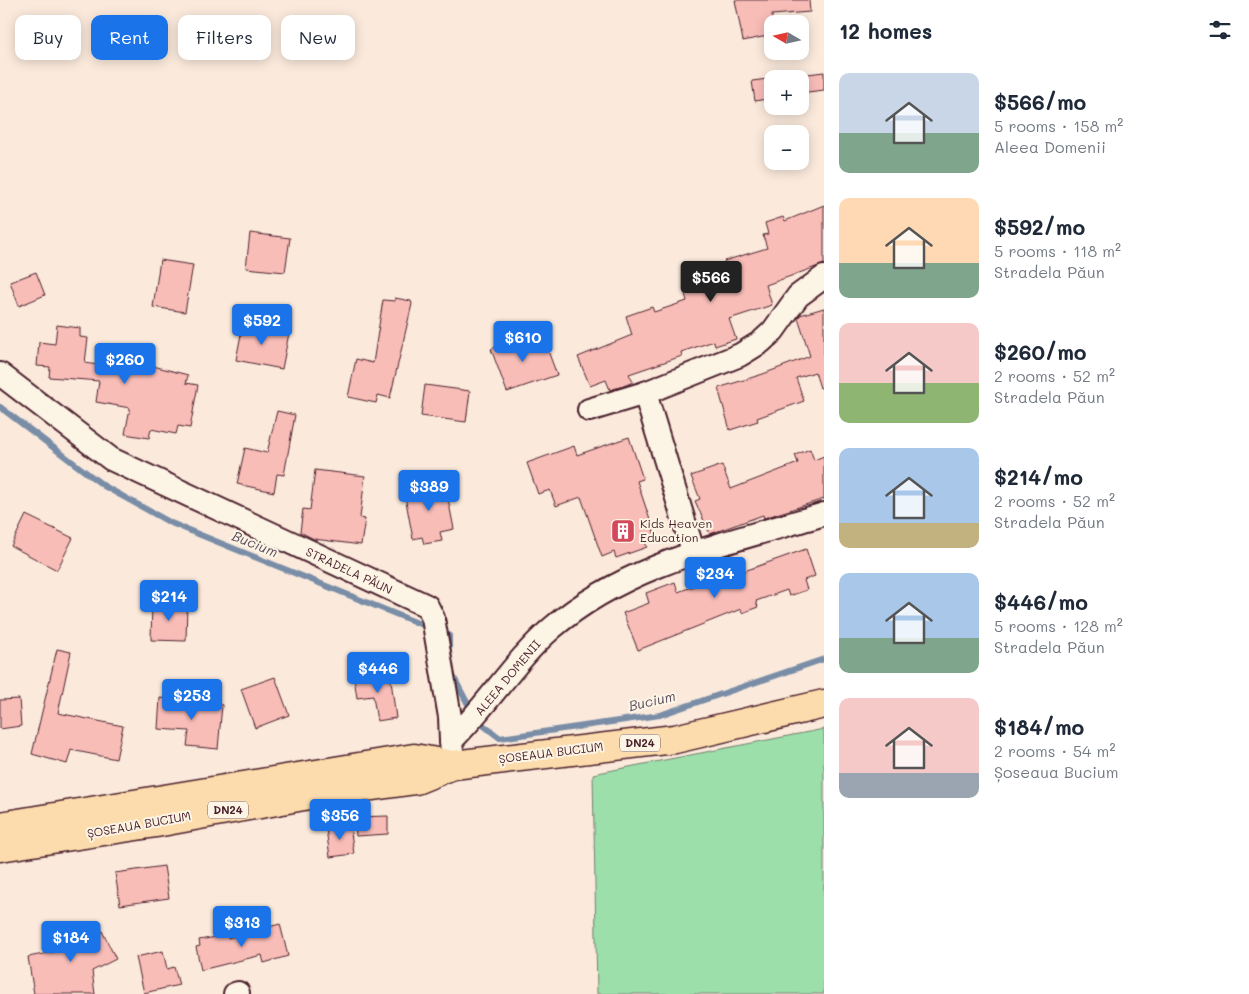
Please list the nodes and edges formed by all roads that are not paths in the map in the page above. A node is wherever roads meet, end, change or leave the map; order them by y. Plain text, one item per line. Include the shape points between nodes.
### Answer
1 (824, 277) edge
2 (0, 374) edge
3 (645, 393) junction
4 (589, 410) dead end
5 (824, 514) edge
6 (694, 554) junction
7 (824, 704) edge
8 (452, 753) junction
9 (0, 826) edge
10 (0, 847) edge

1 - 3 street via 798,296 761,342 740,355
2 - 8 street, STRADELA PĂUN via 111,459 427,606 433,618 450,717
3 - 4 street
3 - 6 street
5 - 6 street, ALEEA DOMENII
6 - 8 street, ALEEA DOMENII via 614,586 553,627 526,653 471,722
7 - 8 main road, ȘOSEAUA BUCIUM / DN24 via 674,738
8 - 9 main road, ȘOSEAUA BUCIUM / DN24
8 - 10 main road, ȘOSEAUA BUCIUM / DN24 via 416,780

